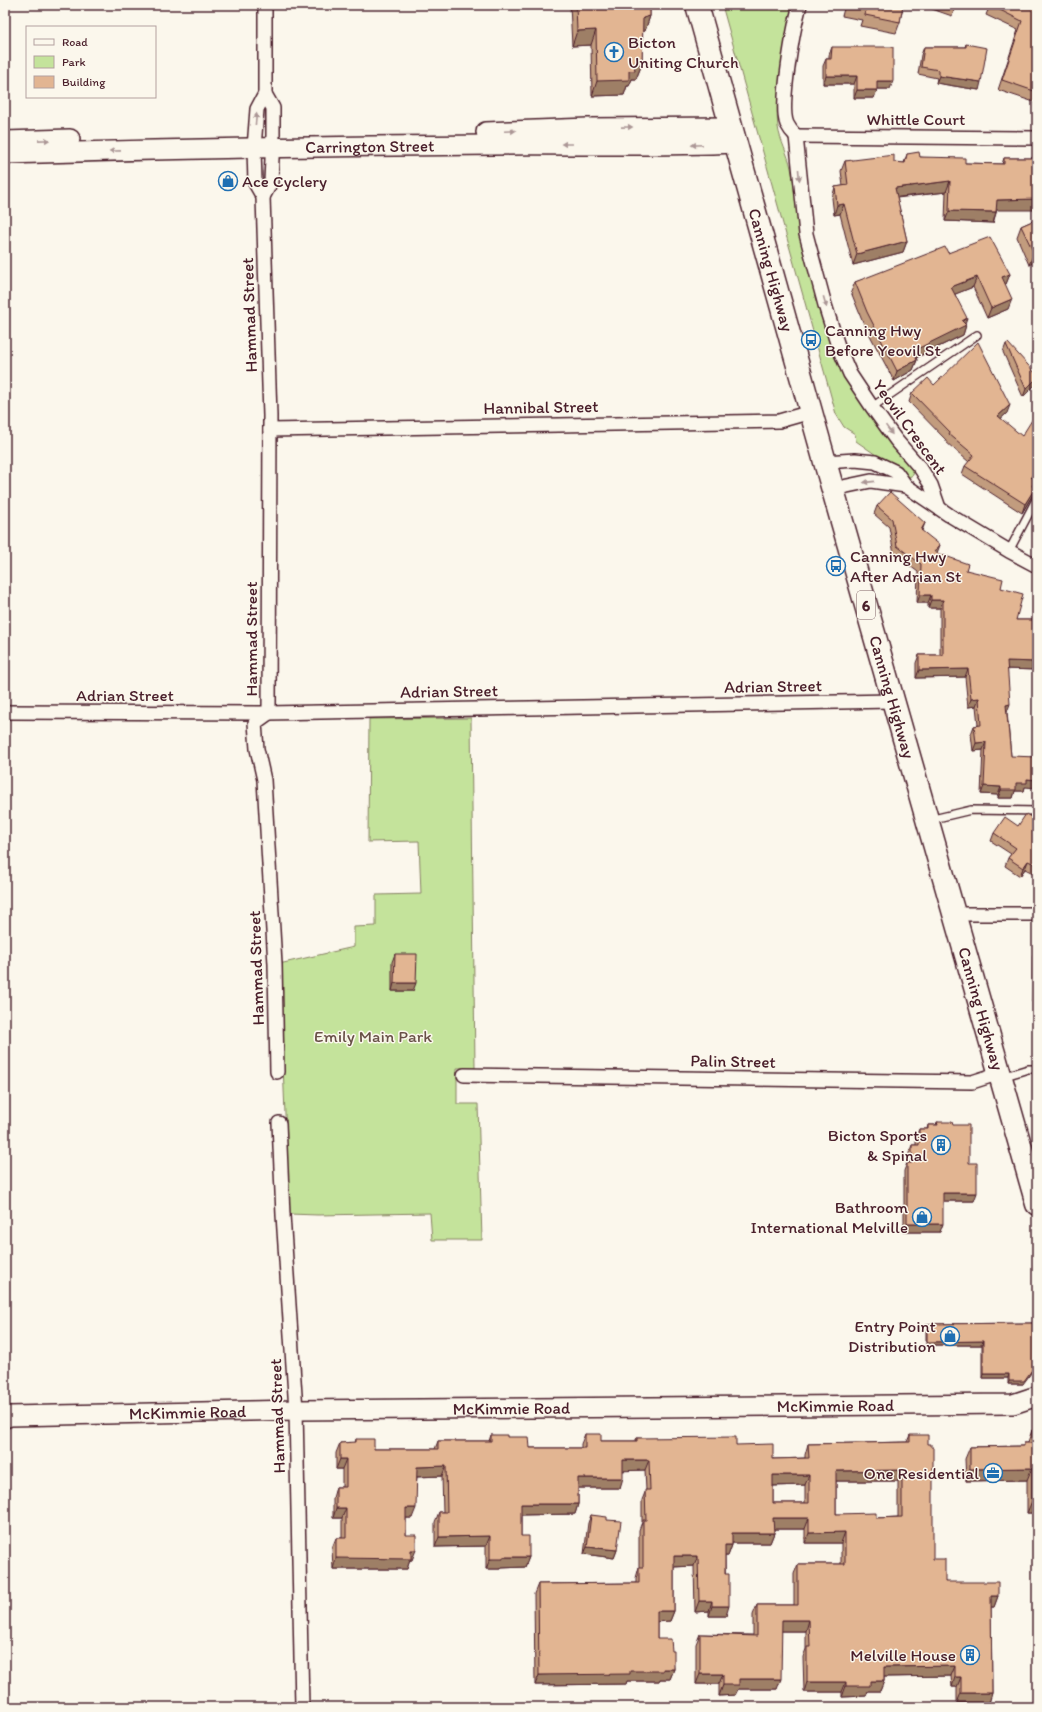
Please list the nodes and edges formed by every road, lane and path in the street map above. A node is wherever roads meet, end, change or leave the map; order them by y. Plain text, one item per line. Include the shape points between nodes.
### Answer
1 (265, 5) edge
2 (697, 5) edge
3 (800, 5) edge
4 (265, 94) junction
5 (733, 135) junction
6 (796, 136) junction
7 (1037, 138) edge
8 (5, 141) edge
9 (254, 142) junction
10 (273, 142) junction
11 (5, 154) edge
12 (262, 198) junction
13 (977, 335) dead end
14 (872, 407) junction
15 (810, 412) junction
16 (270, 430) junction
17 (825, 462) junction
18 (906, 486) junction
19 (832, 489) junction
20 (1037, 498) edge
21 (939, 508) junction
22 (1009, 552) junction
23 (1037, 566) edge
24 (893, 702) junction
25 (5, 712) edge
26 (269, 713) junction
27 (1037, 811) edge
28 (927, 821) junction
29 (954, 914) junction
30 (1037, 914) edge
31 (1037, 1070) edge
32 (277, 1072) dead end
33 (464, 1075) dead end
34 (1000, 1075) junction
35 (279, 1123) dead end
36 (1037, 1204) edge
37 (1037, 1396) edge
38 (1013, 1404) junction
39 (296, 1410) junction
40 (1037, 1412) edge
41 (7, 1417) edge
42 (302, 1707) edge

1 - 4 street, Hammad Street
2 - 5 highway, Canning Highway / 6
3 - 6 street via 787,75 784,110 787,124
9 -> 4 street, Hammad Street via 257,109
4 - 10 street, Hammad Street via 272,108
5 - 10 main road, Carrington Street via 690,146
5 - 15 highway, Canning Highway / 6
6 - 7 street, Whittle Court
6 -> 14 street, Yeovil Crescent via 806,234 822,294 838,346 850,374
8 -> 9 main road, Carrington Street
9 - 10 main road, Carrington Street
9 -> 11 main road, Carrington Street
9 - 12 street, Hammad Street via 254,183
10 - 12 street, Hammad Street via 271,182
12 - 16 street, Hammad Street
13 - 14 lane
14 -> 21 street, Yeovil Crescent via 921,469 931,485
15 - 16 street, Hannibal Street via 779,421
15 - 17 highway, Canning Highway / 6
16 - 26 street, Hammad Street
17 - 18 street, Yeovil Crescent via 875,462 896,472
17 - 19 highway, Canning Highway / 6
18 -> 19 street, Yeovil Crescent via 871,481
18 - 21 street, Yeovil Crescent
19 - 24 highway, Canning Highway / 6
20 - 22 lane
21 - 22 street, Yeovil Crescent
22 - 23 street, Yeovil Crescent
24 - 26 street, Adrian Street
24 - 28 highway, Canning Highway / 6
25 - 26 street, Adrian Street
26 - 32 street, Hammad Street via 255,723 257,749 264,780
27 - 28 lane via 971,810
28 - 29 highway, Canning Highway / 6
29 - 30 street
29 - 34 highway, Canning Highway / 6
31 - 34 lane via 1028,1069
33 - 34 street, Palin Street via 972,1082
34 - 36 highway, Canning Highway / 6
35 - 39 street, Hammad Street
37 - 38 main road, McKimmie Road
38 - 39 main road, McKimmie Road
38 - 40 main road, McKimmie Road
39 - 41 main road, McKimmie Road
39 - 42 street, Hammad Street

